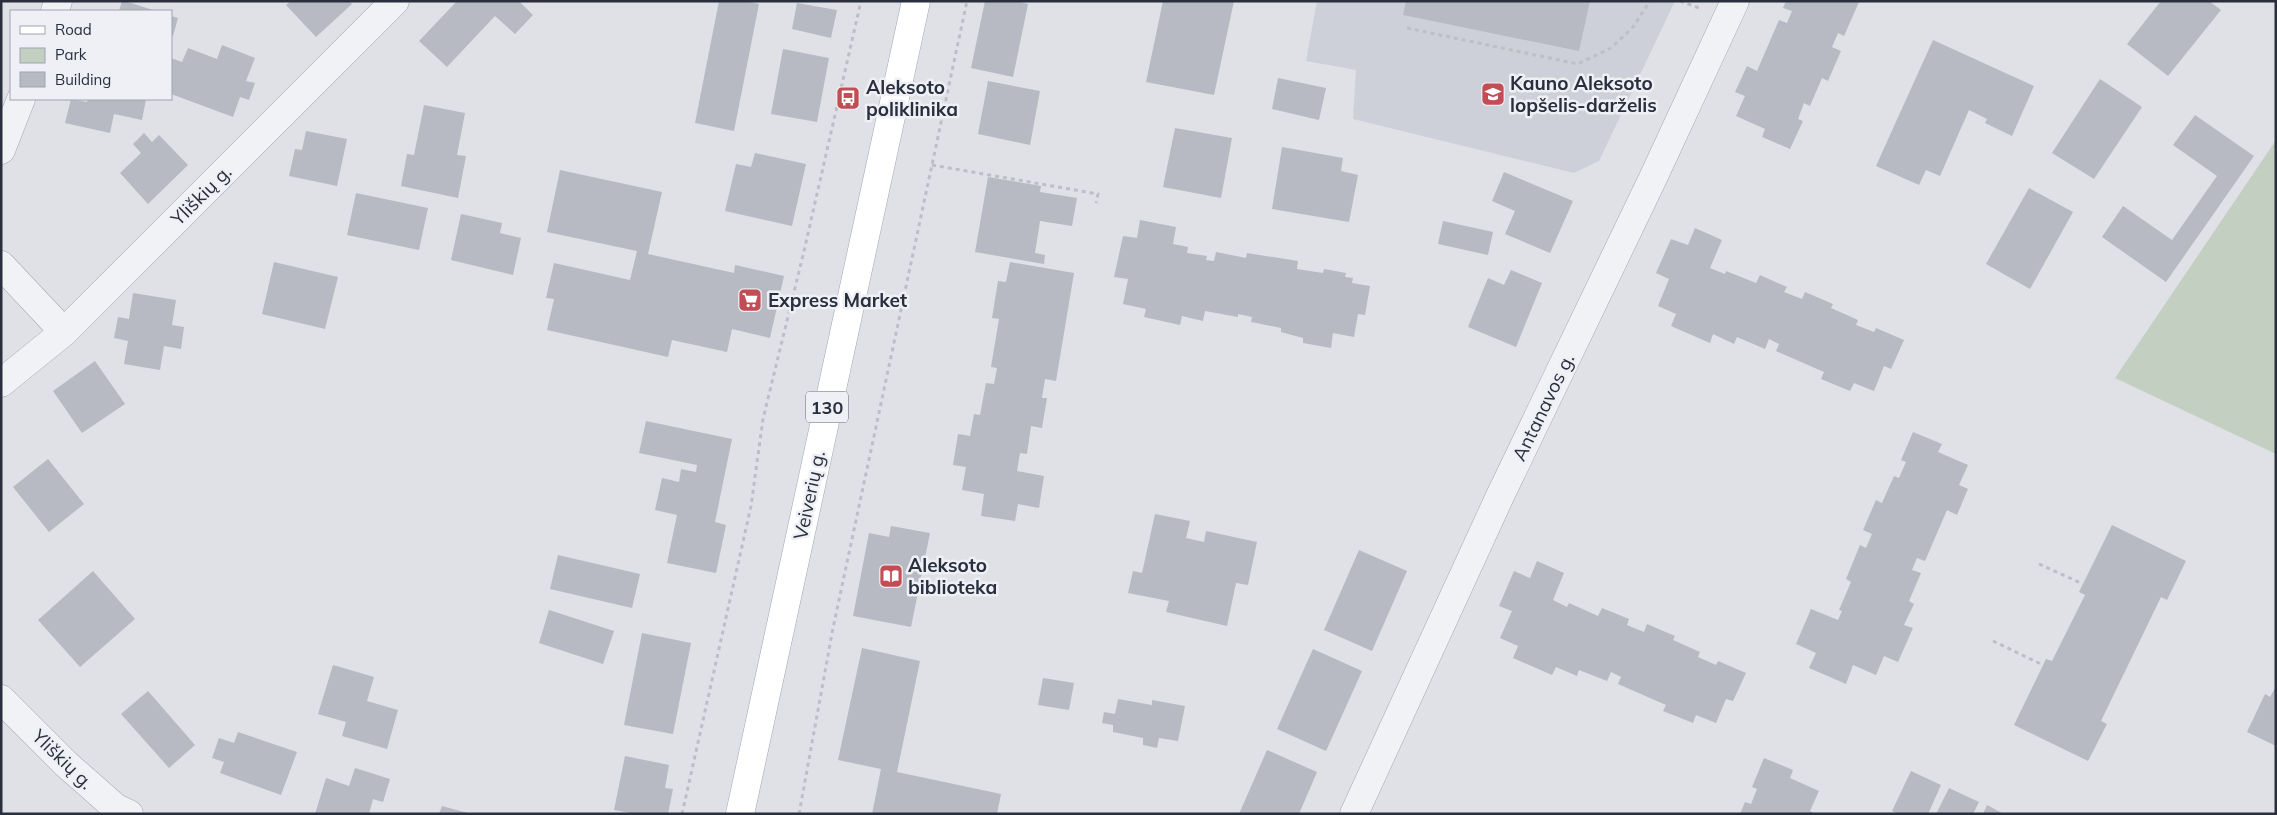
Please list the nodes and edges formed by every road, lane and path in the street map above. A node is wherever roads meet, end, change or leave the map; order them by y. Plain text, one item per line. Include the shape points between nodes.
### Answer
1 (395, 1) edge
2 (861, 1) edge
3 (916, 1) edge
4 (966, 1) edge
5 (1650, 1) edge
6 (1680, 1) edge
7 (1735, 1) edge
8 (1699, 8) dead end
9 (1407, 28) dead end
10 (21, 100) edge
11 (1, 150) edge
12 (932, 165) junction
13 (1096, 203) dead end
14 (1, 265) edge
15 (64, 332) junction
16 (1, 383) edge
17 (2039, 564) dead end
18 (2082, 584) dead end
19 (1994, 641) dead end
20 (2043, 665) dead end
21 (1, 699) edge
22 (129, 814) edge
23 (682, 814) edge
24 (740, 814) edge
25 (799, 814) edge
26 (1354, 814) edge

1 - 15 street, Yliškių g.
2 - 23 path via 763,419 750,506
3 - 24 main road, Veiverių g. / 130
4 - 12 path
5 - 9 path via 1633,27 1611,48 1578,64
6 - 8 path
7 - 26 street, Antanavos g. via 1500,496
10 - 11 street
12 - 13 path via 1098,194
12 - 25 path via 833,628
14 - 15 street
15 - 16 street, Yliškių g.
17 - 18 path
19 - 20 path
21 - 22 street, Yliškių g. via 66,764 116,808

